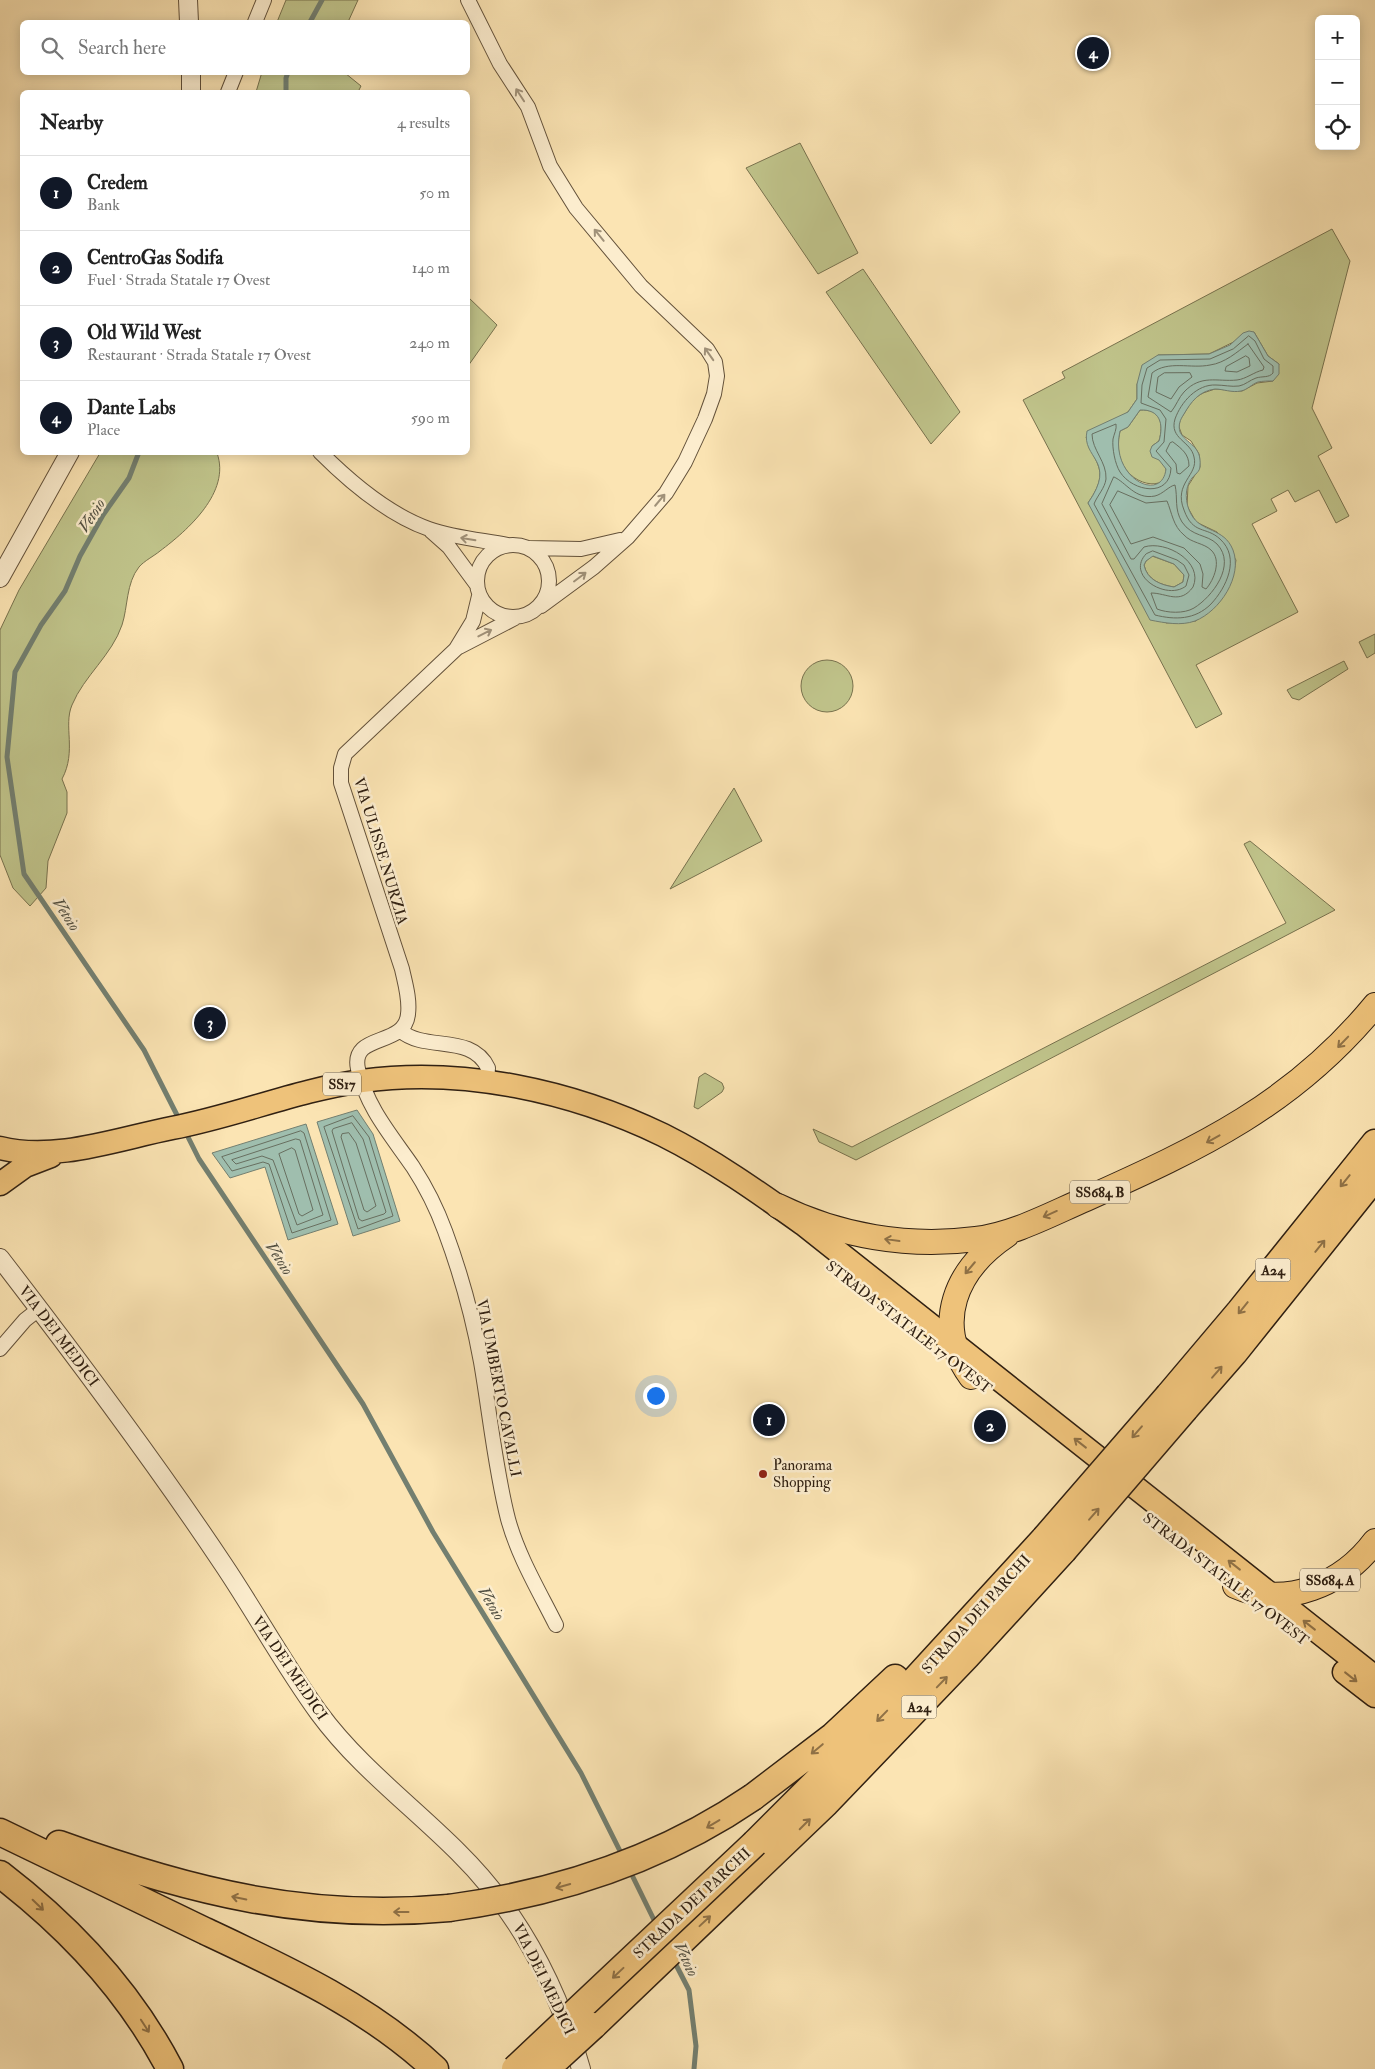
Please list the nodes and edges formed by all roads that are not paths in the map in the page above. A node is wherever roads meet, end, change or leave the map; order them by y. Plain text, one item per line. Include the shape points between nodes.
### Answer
1 (188, 0) edge
2 (264, 0) edge
3 (468, 0) edge
4 (189, 20) edge
5 (256, 20) edge
6 (191, 75) edge
7 (235, 75) edge
8 (191, 90) edge
9 (229, 90) edge
10 (68, 455) edge
11 (323, 455) edge
12 (429, 529) junction
13 (628, 537) junction
14 (509, 545) junction
15 (529, 548) junction
16 (0, 578) edge
17 (478, 590) junction
18 (540, 606) junction
19 (515, 618) junction
20 (456, 649) junction
21 (1375, 1005) edge
22 (401, 1031) junction
23 (362, 1081) junction
24 (496, 1083) junction
25 (1375, 1143) edge
26 (0, 1148) edge
27 (66, 1150) junction
28 (0, 1158) edge
29 (1375, 1177) edge
30 (0, 1184) edge
31 (778, 1206) junction
32 (1021, 1227) junction
33 (0, 1258) edge
34 (39, 1309) junction
35 (955, 1344) junction
36 (0, 1349) edge
37 (971, 1377) junction
38 (1177, 1402) junction
39 (1375, 1541) edge
40 (1054, 1544) junction
41 (1235, 1586) junction
42 (1272, 1596) junction
43 (556, 1625) dead end
44 (1375, 1677) edge
45 (1375, 1696) edge
46 (0, 1820) edge
47 (0, 1832) edge
48 (763, 1851) junction
49 (0, 1874) edge
50 (594, 2026) junction
51 (170, 2069) edge
52 (435, 2069) edge
53 (514, 2069) edge
54 (546, 2069) edge
55 (558, 2069) edge
56 (581, 2069) edge

1 - 4 street
2 - 5 street
13 -> 3 street via 666,493 685,462 714,394 715,362 707,349 641,286 576,208 550,166 528,107 500,64
6 - 8 street
7 - 9 street
10 - 16 street
11 - 12 street via 383,504
14 -> 12 street
12 - 17 street via 449,547
13 - 15 street via 581,549
18 -> 13 street
14 - 15 street
14 - 17 street via 488,554 477,574
15 - 18 street via 539,555 549,574 547,596
17 - 19 street via 494,612
17 - 20 street, VIA ULISSE NURZIA via 473,621
18 - 19 street
20 -> 19 street, VIA ULISSE NURZIA
20 - 22 street, VIA ULISSE NURZIA via 345,754 341,768 340,783 407,990 408,1014
21 -> 32 highway, SS684 B via 1346,1039 1307,1076 1243,1122 1158,1167
22 - 23 street via 369,1043 362,1049 358,1067
22 - 24 street via 419,1041 454,1044 477,1055
23 - 24 main road, STRADA STATALE 17 OVEST / SS17 via 429,1078
23 - 27 main road, STRADA STATALE 17 OVEST / SS17 via 324,1088 201,1123
23 - 43 street, VIA UMBERTO CAVALLI via 373,1110 428,1191 446,1232 472,1318 508,1519
24 - 31 main road, STRADA STATALE 17 OVEST via 585,1104 654,1131
24 - 37 main road, STRADA STATALE 17 OVEST via 583,1112 680,1157 776,1222
25 -> 38 highway, STRADA DEI PARCHI / A24 via 1240,1311
26 - 27 main road, STRADA STATALE 17 OVEST / SS17 via 20,1152
27 - 30 main road, STRADA STATALE 17 OVEST / SS17 via 25,1166
28 - 30 main road, SS17 via 3,1171
38 -> 29 highway, STRADA DEI PARCHI / A24 via 1234,1353
32 -> 31 highway, SS684 B via 978,1239 914,1243 832,1227
31 - 35 main road, STRADA STATALE 17 OVEST
32 -> 35 highway, SS684 B via 995,1244 963,1278 954,1308
33 - 34 street, VIA DEI MEDICI
34 - 36 street
34 - 56 street, VIA DEI MEDICI via 154,1463 224,1565 297,1682 336,1735 459,1852 515,1919 563,2015
35 - 37 highway, SS684 B
42 -> 35 main road, STRADA STATALE 17 OVEST
37 - 41 main road, STRADA STATALE 17 OVEST
38 - 40 highway, STRADA DEI PARCHI / A24, bridge
39 - 42 highway, SS684 A via 1354,1563 1327,1582 1302,1592
40 -> 46 highway, bridge via 961,1610 856,1715 754,1798 703,1830 621,1868 531,1895 407,1912 335,1910 246,1899 153,1876
40 - 48 highway, STRADA DEI PARCHI / A24 via 947,1677
41 - 42 highway, SS684 A
41 -> 45 main road, STRADA STATALE 17 OVEST
44 -> 42 main road, STRADA STATALE 17 OVEST
47 - 52 highway via 331,1994 377,2022
50 -> 48 highway, STRADA DEI PARCHI / A24
48 -> 53 highway, STRADA DEI PARCHI / A24, bridge
49 -> 51 highway via 30,1897 103,1970 145,2025
50 - 54 highway, STRADA DEI PARCHI / A24, bridge
50 - 55 highway, bridge

